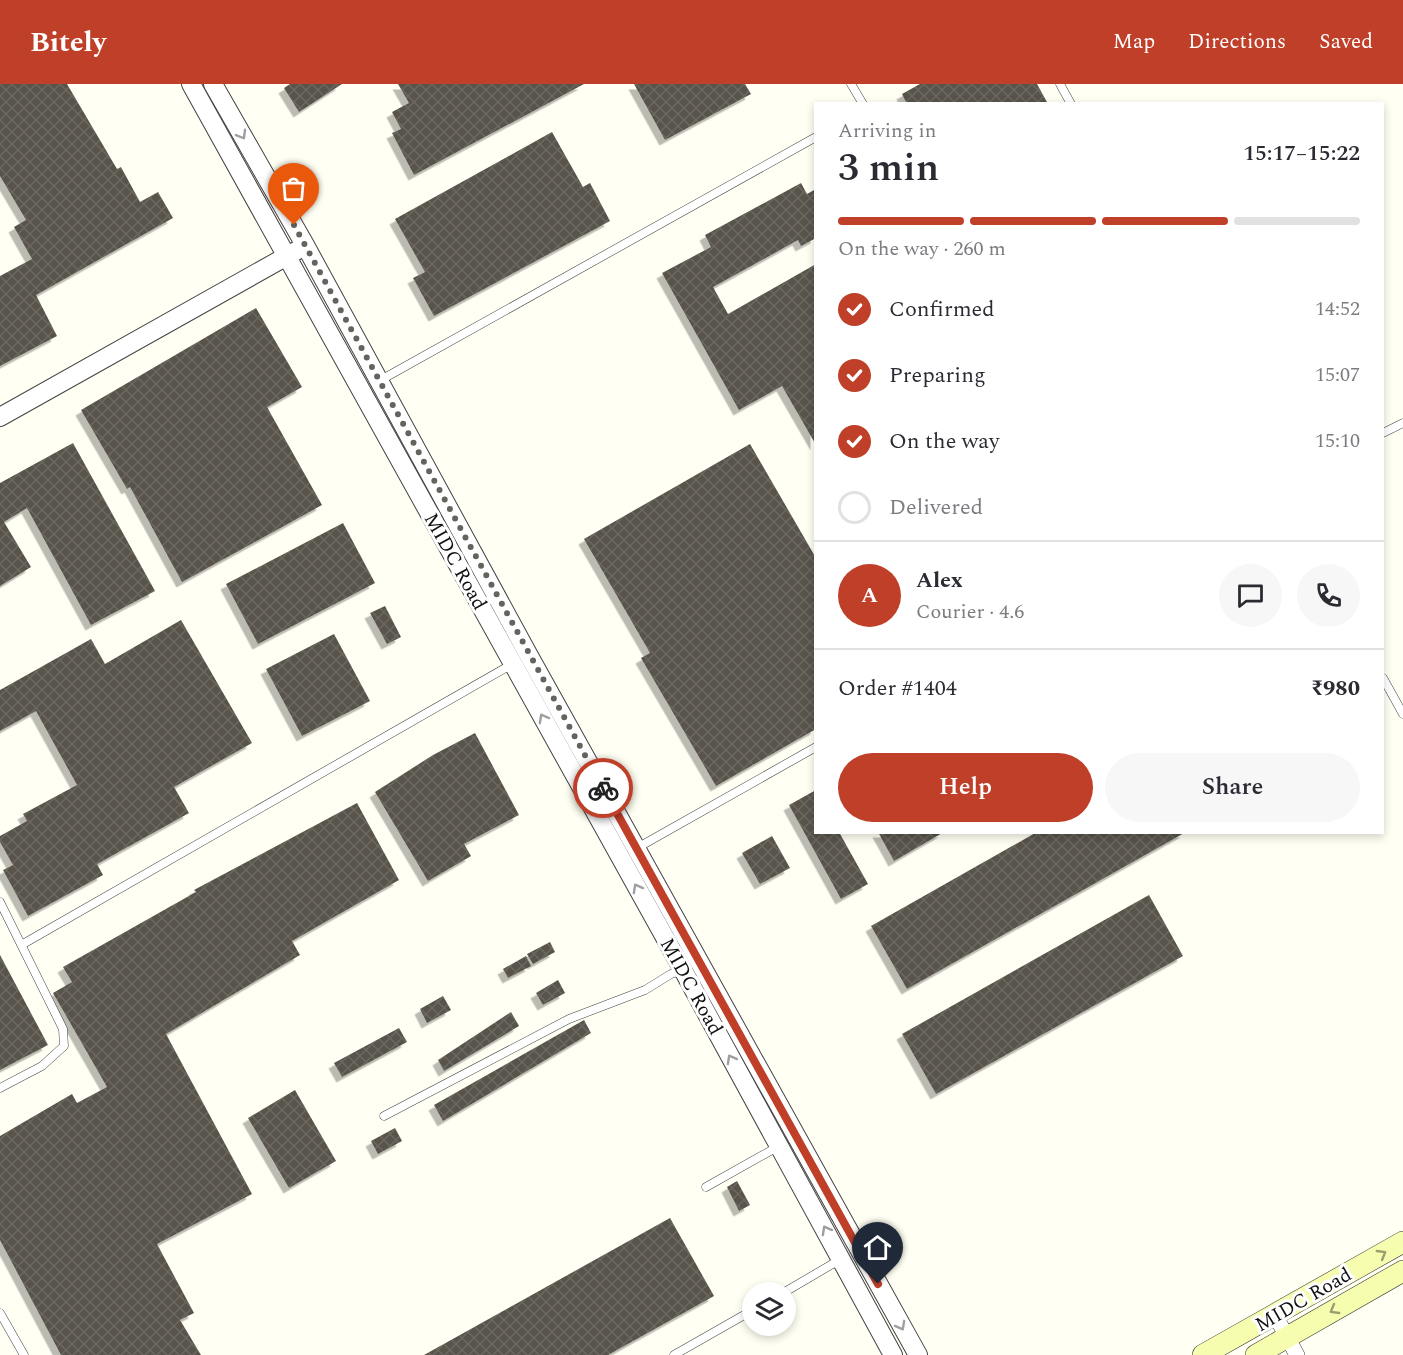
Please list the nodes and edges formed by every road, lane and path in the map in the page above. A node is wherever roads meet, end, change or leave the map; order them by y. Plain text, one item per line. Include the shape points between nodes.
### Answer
1 (190, 84) edge
2 (213, 84) edge
3 (851, 84) edge
4 (1060, 84) edge
5 (862, 102) edge
6 (1070, 102) edge
7 (814, 138) edge
8 (305, 245) junction
9 (286, 256) junction
10 (379, 381) junction
11 (0, 417) edge
12 (1403, 423) edge
13 (1384, 432) edge
14 (520, 659) junction
15 (1384, 680) edge
16 (1403, 714) edge
17 (814, 748) edge
18 (636, 848) junction
19 (0, 902) edge
20 (23, 944) junction
21 (683, 970) junction
22 (0, 1088) edge
23 (384, 1116) dead end
24 (779, 1146) junction
25 (706, 1186) dead end
26 (1403, 1242) edge
27 (842, 1259) junction
28 (1403, 1271) edge
29 (796, 1286) edge
30 (0, 1313) edge
31 (1275, 1315) junction
32 (742, 1316) edge
33 (1292, 1346) edge
34 (24, 1355) edge
35 (674, 1355) edge
36 (894, 1355) edge
37 (918, 1355) edge
38 (1203, 1355) edge
39 (1256, 1355) edge

1 - 9 street, MIDC Road
2 -> 8 street, MIDC Road
3 - 5 lane
4 - 6 lane
7 - 10 lane
8 - 9 street
8 - 10 street, MIDC Road
9 - 11 street
9 - 14 street, MIDC Road
10 - 14 street, MIDC Road
12 - 13 lane
14 - 18 street, MIDC Road
14 - 20 lane
21 -> 14 street, MIDC Road
15 - 16 lane
17 - 18 lane
18 -> 37 street, MIDC Road
19 - 20 lane
20 - 22 lane via 63,1029 64,1046 42,1066
21 - 23 lane via 645,990 569,1019
24 -> 21 street, MIDC Road
24 - 25 lane
27 -> 24 street, MIDC Road
31 -> 26 main road, MIDC Road
27 - 29 lane
27 - 36 street, MIDC Road
28 -> 33 main road, MIDC Road
30 - 34 lane
31 - 33 street
31 - 38 main road, MIDC Road
32 - 35 lane
33 - 39 main road, MIDC Road

